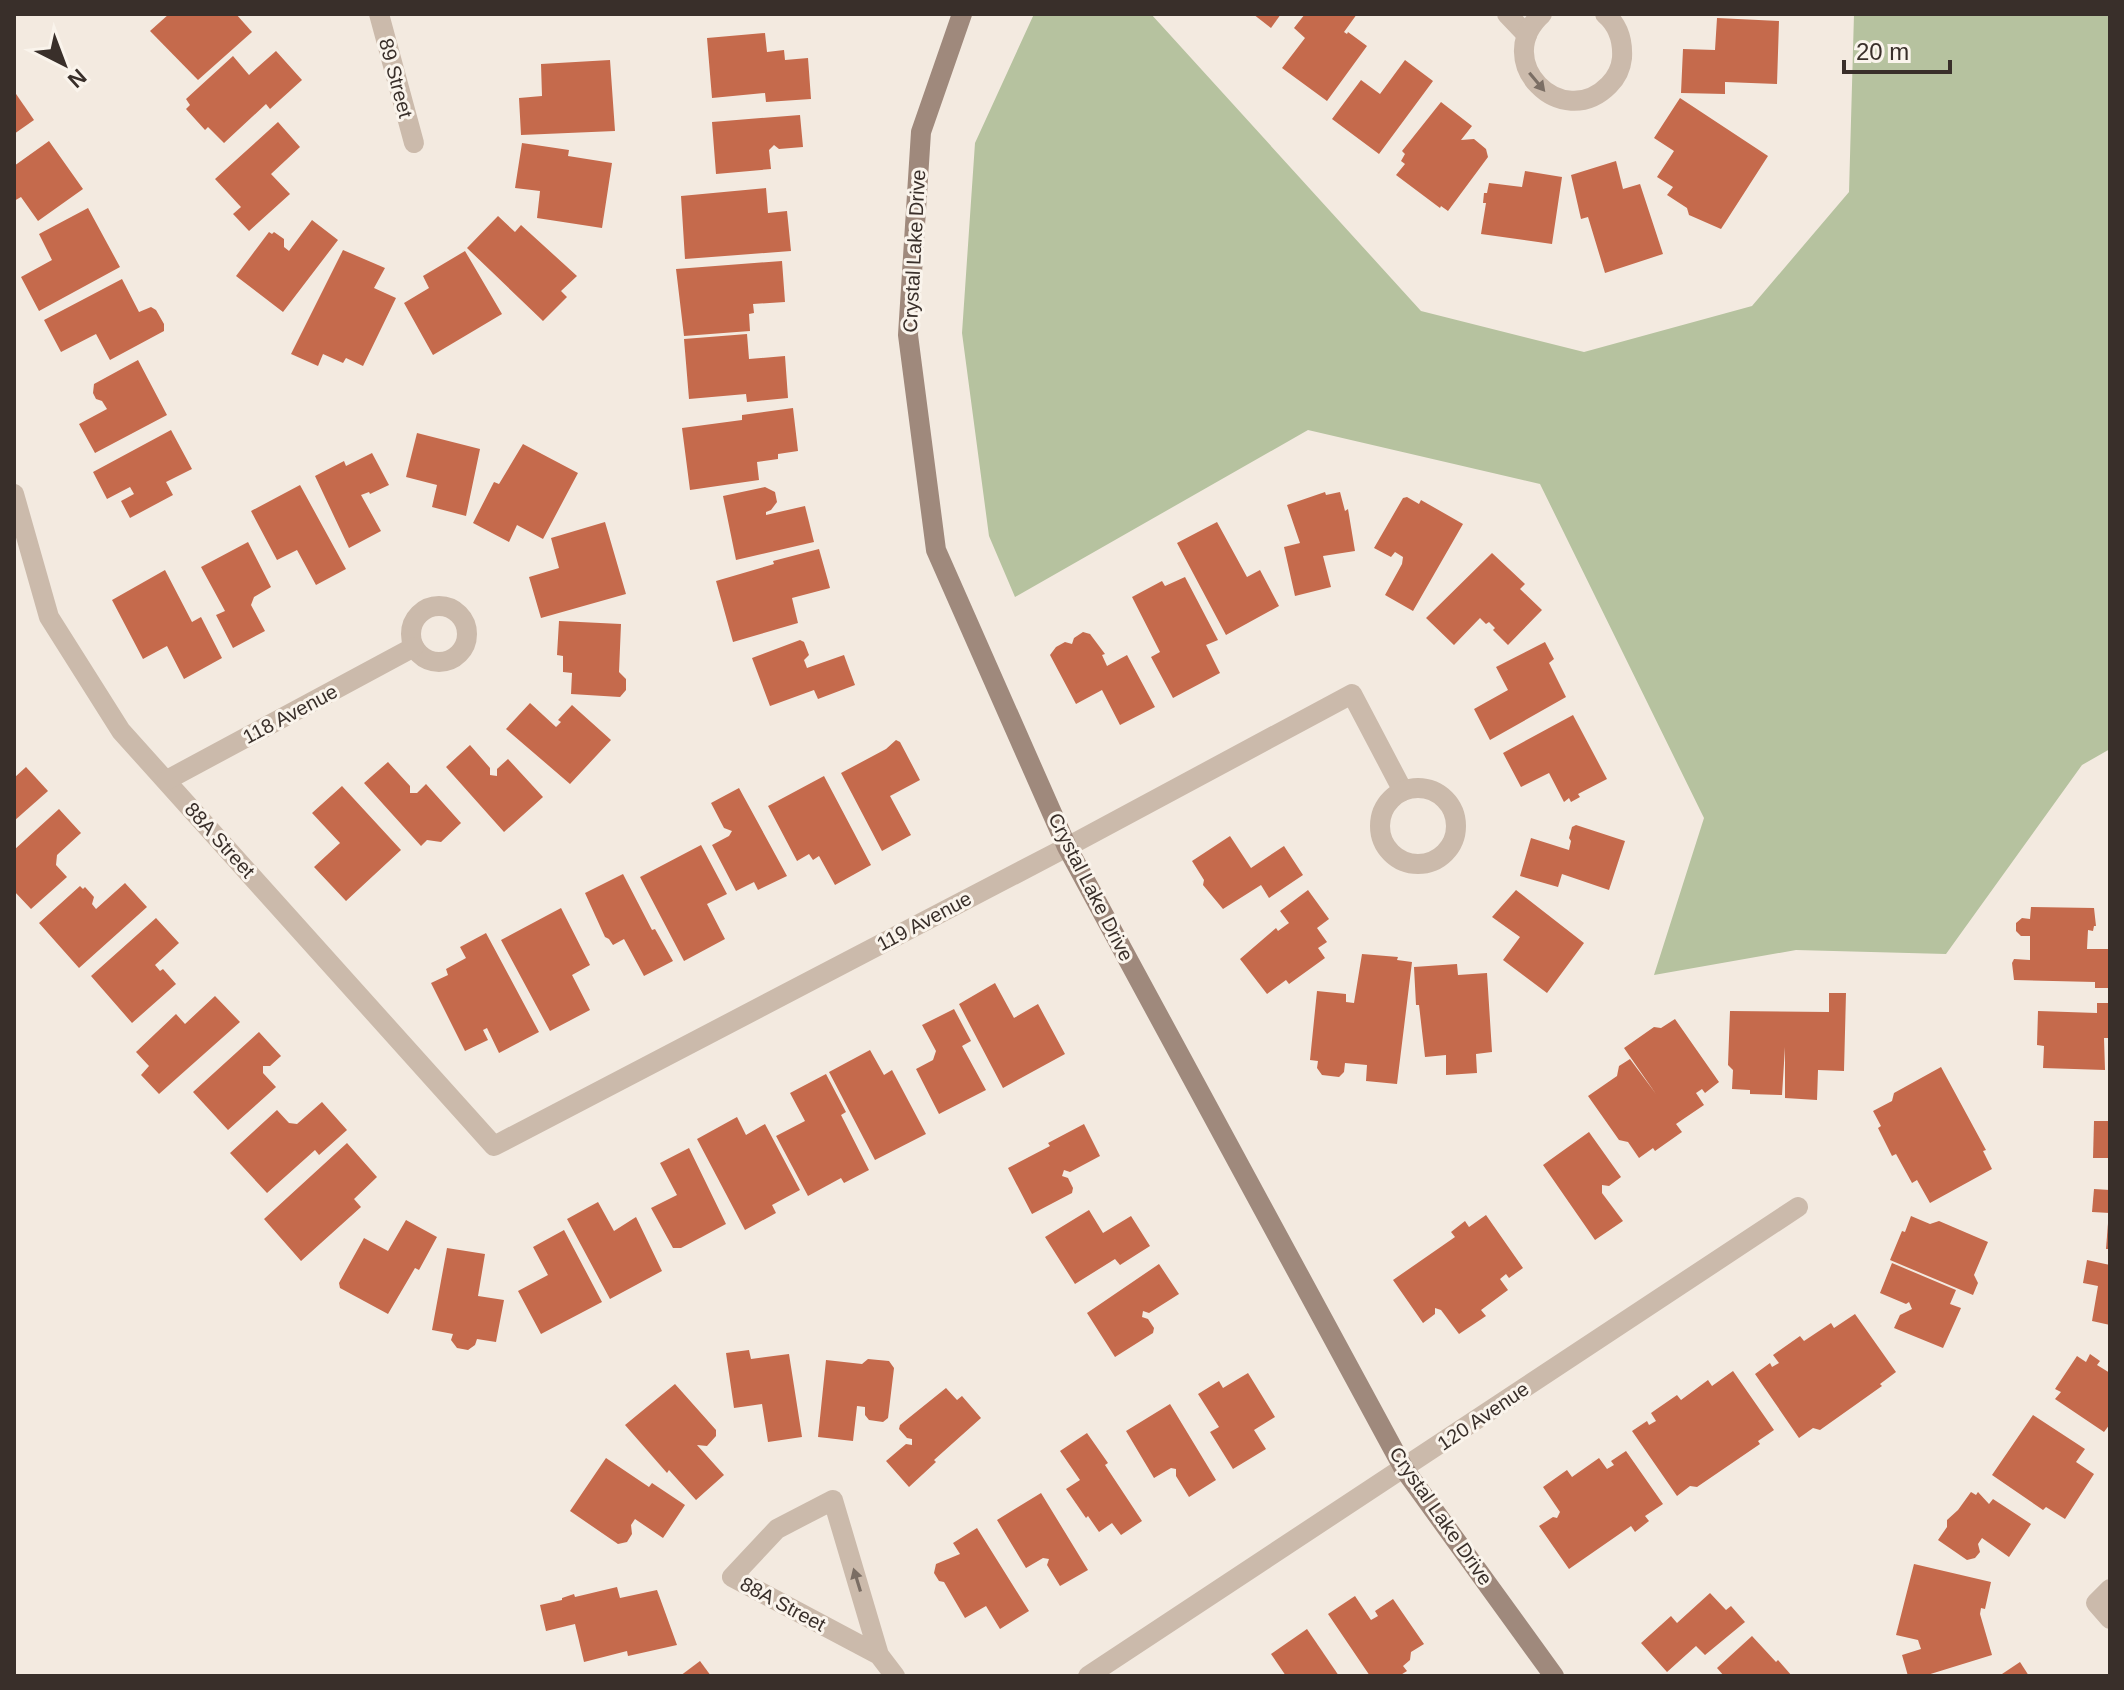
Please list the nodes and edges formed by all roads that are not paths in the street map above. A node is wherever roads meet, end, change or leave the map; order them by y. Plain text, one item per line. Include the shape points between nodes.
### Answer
1 (379, 14) edge
2 (962, 14) edge
3 (1507, 14) edge
4 (1542, 14) edge
5 (1605, 14) edge
6 (1527, 35) junction
7 (414, 143) dead end
8 (14, 494) edge
9 (414, 647) dead end
10 (167, 780) junction
11 (1403, 791) dead end
12 (1067, 847) junction
13 (494, 1146) joint
14 (1798, 1207) dead end
15 (1404, 1469) junction
16 (2110, 1589) edge
17 (2110, 1619) edge
18 (879, 1655) junction
19 (895, 1676) edge
20 (1088, 1676) edge
21 (1554, 1676) edge

1 - 7 street, 89 Street
2 - 12 street, Crystal Lake Drive via 921,132 908,335 936,550
3 - 6 street
4 - 6 street
6 -> 5 street via 1523,51 1533,81 1559,99 1590,98 1615,79 1621,63 1618,31
8 - 10 street, 88A Street via 49,617 121,731
9 - 10 street, 118 Avenue
10 - 13 street, 88A Street
11 - 12 street, 119 Avenue via 1352,694
12 - 13 street, 119 Avenue
12 - 15 street, Crystal Lake Drive
14 - 15 street, 120 Avenue
15 - 20 street, 120 Avenue
15 - 21 street, Crystal Lake Drive
16 - 17 street via 2096,1603
18 -> 18 street, 88A Street via 833,1500 777,1529 732,1577
18 - 19 street

